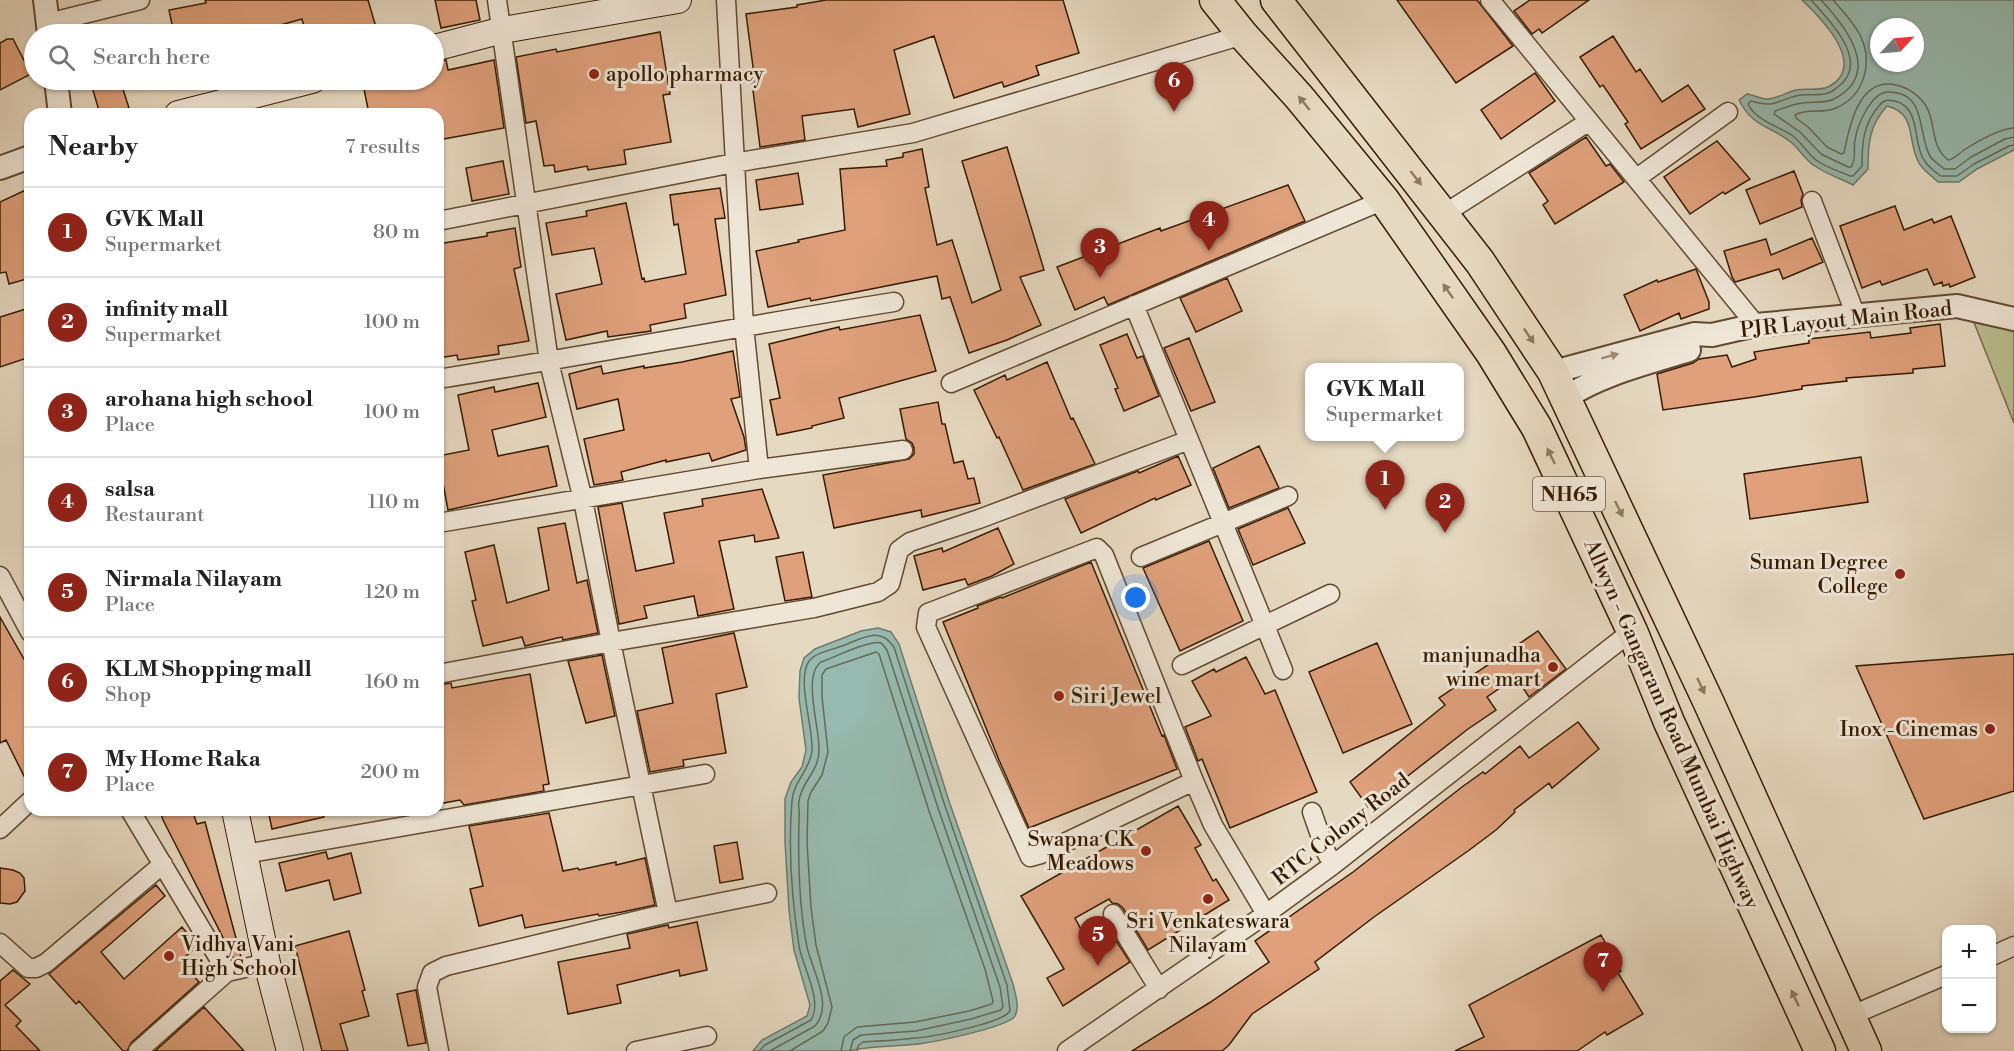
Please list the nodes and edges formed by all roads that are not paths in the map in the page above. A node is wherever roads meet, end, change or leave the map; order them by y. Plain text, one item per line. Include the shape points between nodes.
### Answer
1 (45, 0) edge
2 (140, 0) edge
3 (497, 0) edge
4 (678, 0) edge
5 (726, 0) edge
6 (1215, 0) edge
7 (1276, 0) edge
8 (1490, 0) edge
9 (48, 24) edge
10 (65, 24) edge
11 (503, 30) junction
12 (1243, 35) junction
13 (444, 45) edge
14 (57, 90) edge
15 (273, 90) edge
16 (59, 108) edge
17 (202, 108) edge
18 (1364, 112) junction
19 (1728, 112) dead end
20 (1588, 122) junction
21 (1332, 138) junction
22 (1386, 140) junction
23 (24, 159) edge
24 (734, 164) junction
25 (1355, 166) junction
26 (0, 168) edge
27 (1637, 178) junction
28 (1384, 200) junction
29 (1812, 201) dead end
30 (527, 205) junction
31 (1444, 214) junction
32 (444, 220) edge
33 (894, 302) dead end
34 (1134, 305) junction
35 (1856, 316) junction
36 (2014, 320) edge
37 (1756, 325) junction
38 (744, 326) junction
39 (549, 362) junction
40 (444, 378) edge
41 (951, 382) dead end
42 (1559, 385) junction
43 (1189, 440) junction
44 (903, 450) dead end
45 (759, 469) junction
46 (1288, 496) dead end
47 (583, 500) junction
48 (444, 522) edge
49 (1223, 523) junction
50 (1141, 556) dead end
51 (0, 576) edge
52 (1330, 594) dead end
53 (24, 621) edge
54 (1264, 625) junction
55 (1632, 631) junction
56 (610, 642) junction
57 (1182, 665) dead end
58 (1283, 670) dead end
59 (444, 673) edge
60 (705, 774) dead end
61 (1194, 781) junction
62 (642, 784) junction
63 (24, 807) edge
64 (1312, 812) dead end
65 (134, 816) edge
66 (236, 816) edge
67 (0, 830) edge
68 (244, 854) junction
69 (163, 864) junction
70 (1333, 865) junction
71 (767, 893) dead end
72 (668, 913) junction
73 (1113, 914) dead end
74 (1266, 915) junction
75 (0, 942) edge
76 (2014, 946) edge
77 (1996, 954) edge
78 (267, 963) junction
79 (227, 972) junction
80 (1942, 977) edge
81 (1159, 989) junction
82 (1850, 1016) junction
83 (707, 1036) dead end
84 (138, 1051) edge
85 (290, 1051) edge
86 (438, 1051) edge
87 (636, 1051) edge
88 (1067, 1051) edge
89 (1820, 1051) edge
90 (1866, 1051) edge

1 - 9 street
2 - 10 street
3 - 11 street
4 - 11 main road
5 - 24 street
6 - 12 highway, Allwyn - Gangaram Road Mumbai Highway / NH65
7 - 18 highway, Allwyn - Gangaram Road Mumbai Highway / NH65
8 - 20 street
11 - 13 main road
11 - 30 street
21 -> 12 highway, Allwyn - Gangaram Road Mumbai Highway / NH65
12 - 24 street via 913,133
14 - 16 street
15 - 17 main road
18 - 21 highway
18 - 22 highway, Allwyn - Gangaram Road Mumbai Highway / NH65
19 - 27 street
20 - 27 street
20 - 31 street
21 - 25 highway, Allwyn - Gangaram Road Mumbai Highway / NH65
22 - 25 highway
22 -> 31 highway, Allwyn - Gangaram Road Mumbai Highway / NH65
23 - 26 street
24 - 30 street
24 - 38 street
25 - 28 highway, Allwyn - Gangaram Road Mumbai Highway / NH65
27 - 37 street
28 - 34 street
55 -> 28 highway, Allwyn - Gangaram Road Mumbai Highway / NH65 via 1537,428 1491,353
29 - 35 street
30 - 32 street
30 - 39 street
31 -> 42 highway, Allwyn - Gangaram Road Mumbai Highway / NH65 via 1480,262
33 - 38 street
34 - 41 street
34 - 43 street
35 - 36 street, PJR Layout Main Road via 1957,306
35 - 37 street, PJR Layout Main Road
37 - 42 street, PJR Layout Main Road via 1712,335 1694,333
38 - 39 street
38 - 45 street
39 - 40 street
39 - 47 street
42 -> 82 highway, Allwyn - Gangaram Road Mumbai Highway / NH65 via 1673,625
43 - 49 street
43 - 56 street via 910,542 899,550 890,584 878,592 814,608
44 - 45 street
45 - 47 street
46 - 49 street
47 - 48 street
47 - 56 street
49 - 50 street
49 - 54 street
51 - 53 street
52 - 54 street
54 - 57 street
54 - 58 street
55 - 70 street, RTC Colony Road
89 -> 55 highway, Allwyn - Gangaram Road Mumbai Highway / NH65 via 1669,722
56 - 59 street
56 - 62 street
60 - 62 street
61 - 61 street via 1104,555 1097,548 928,614 926,627 1030,857
61 - 74 street via 1213,825
62 - 68 street
62 - 72 street
63 - 67 street
64 - 70 street
65 - 69 street
66 - 68 main road
68 - 78 main road
69 - 75 street via 36,968 28,968
69 - 79 street
70 - 74 street, RTC Colony Road
71 - 72 street
72 - 86 street via 446,966 432,973 427,987
73 - 81 street
74 - 81 street, RTC Colony Road
76 - 77 street
78 - 79 street
78 - 85 main road
79 - 84 street
80 - 82 street
81 - 88 street, RTC Colony Road
82 - 90 highway, Allwyn - Gangaram Road Mumbai Highway / NH65
83 - 87 street

